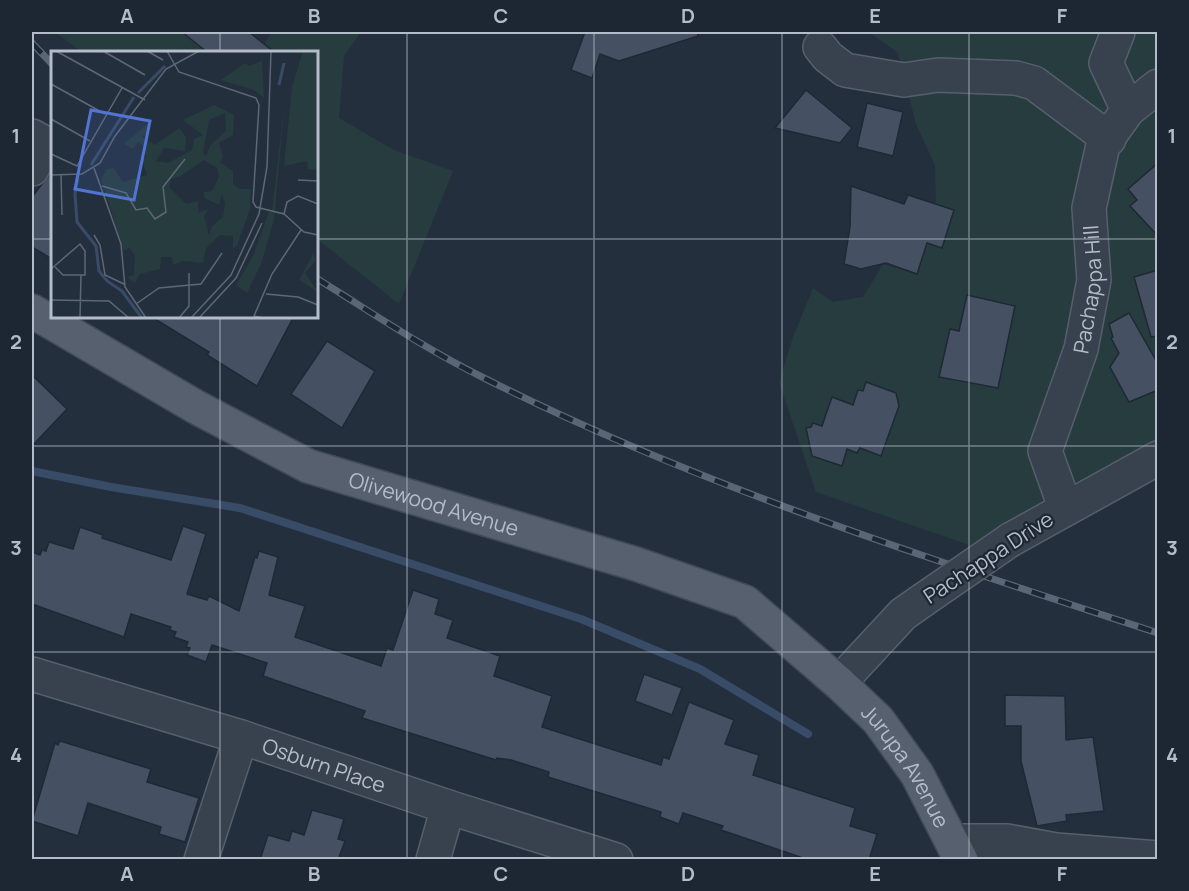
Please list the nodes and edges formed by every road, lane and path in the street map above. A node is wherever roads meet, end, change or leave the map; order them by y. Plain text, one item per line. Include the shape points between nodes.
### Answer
1 (1118, 32) edge
2 (820, 47) dead end
3 (1158, 86) edge
4 (1128, 110) junction
5 (1109, 139) junction
6 (32, 311) edge
7 (1158, 458) edge
8 (1065, 507) junction
9 (32, 674) edge
10 (839, 683) junction
11 (241, 736) junction
12 (448, 807) junction
13 (957, 850) edge
14 (1158, 858) edge
15 (201, 860) edge
16 (433, 860) edge
17 (616, 860) edge

1 - 4 street via 1106,63
2 - 5 street via 844,70 904,80 938,75 1016,78 1034,83
3 - 4 street, Pachappa Hill
4 - 5 street, Pachappa Hill
5 - 8 street, Pachappa Hill via 1103,145 1089,208 1094,280 1082,349 1045,451
6 - 10 main road, Olivewood Avenue via 196,407 308,466 636,564 745,602
7 - 8 street, Pachappa Drive
8 - 10 street, Pachappa Drive, bridge via 903,614
9 - 11 street, Osburn Place
10 - 13 main road, Jurupa Avenue via 878,720 916,774
11 - 12 street, Osburn Place
11 - 15 street
12 - 16 street
12 - 17 street, Osburn Place
13 - 14 street via 1007,841 1056,850

